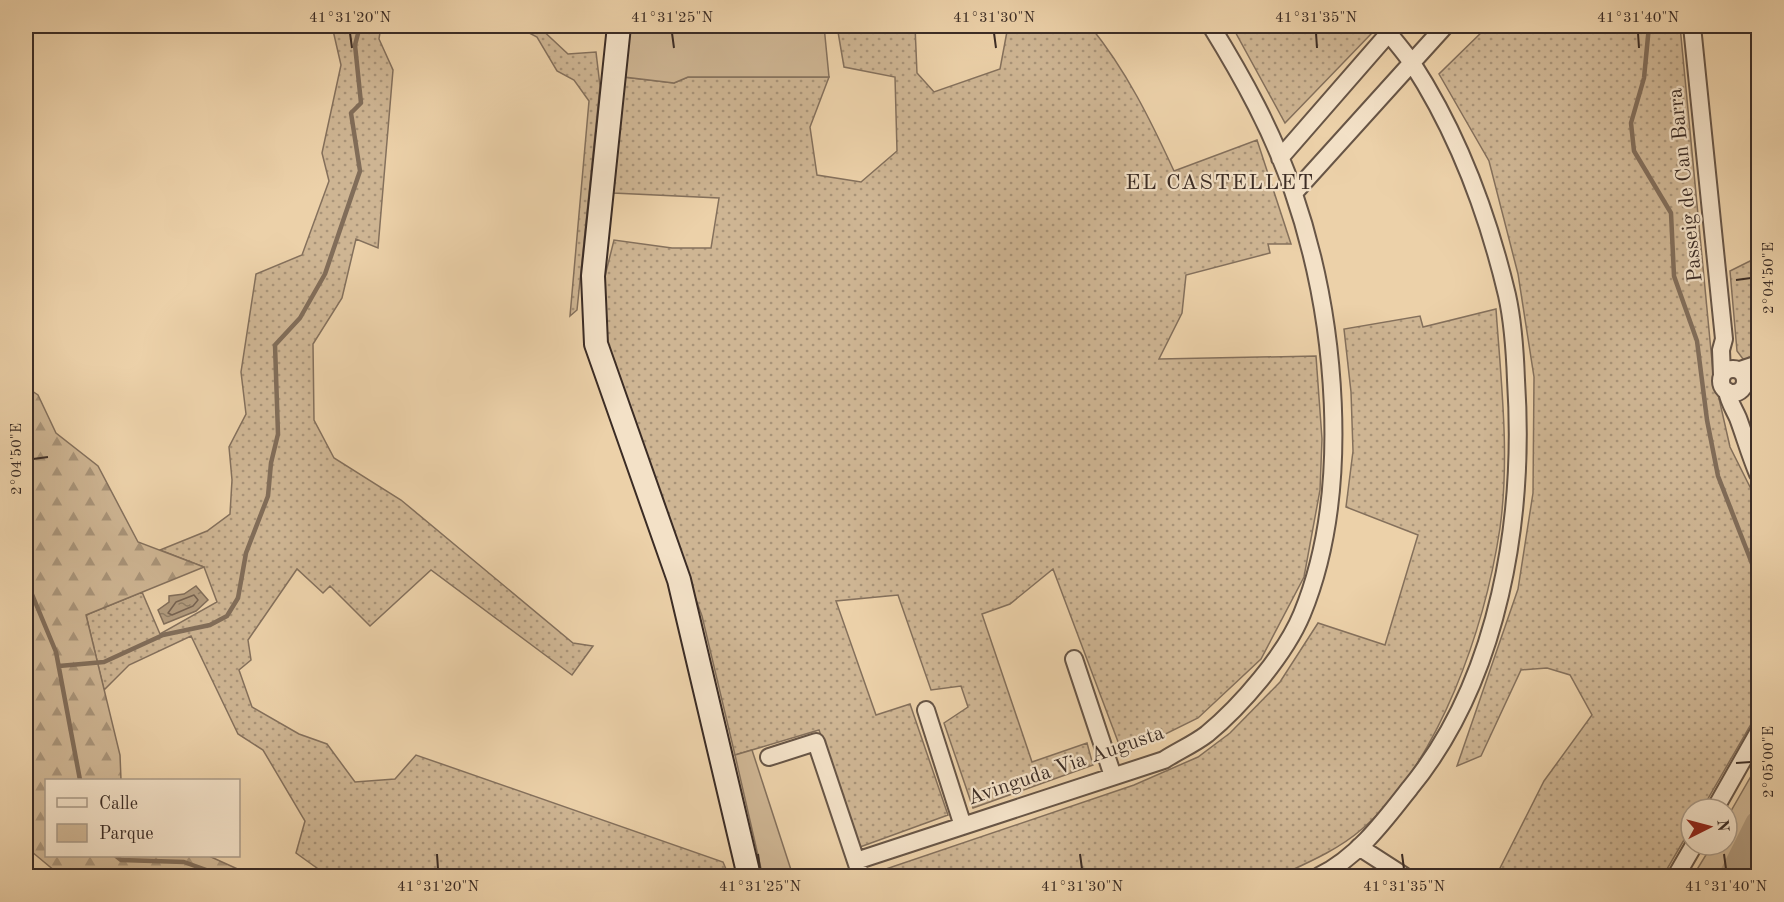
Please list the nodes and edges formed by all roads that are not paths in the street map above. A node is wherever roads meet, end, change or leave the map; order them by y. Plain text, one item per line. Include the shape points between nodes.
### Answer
1 (619, 26) edge
2 (1210, 26) edge
3 (1445, 26) edge
4 (1692, 26) edge
5 (1389, 28) edge
6 (1412, 63) junction
7 (1280, 158) junction
8 (1294, 193) junction
9 (1758, 364) edge
10 (1739, 378) edge
11 (1758, 474) edge
12 (1074, 659) dead end
13 (926, 710) dead end
14 (1758, 733) edge
15 (769, 757) dead end
16 (1113, 776) junction
17 (1722, 797) edge
18 (963, 826) junction
19 (1359, 847) junction
20 (1687, 857) edge
21 (858, 869) edge
22 (749, 876) edge
23 (1319, 876) edge
24 (1404, 876) edge
25 (1676, 876) edge

1 - 22 main road via 593,276 596,344 679,580
2 - 7 street, Avinguda Via Augusta via 1242,76
3 - 6 street
4 - 10 street, Passeig de Can Barra via 1724,339 1721,350
5 - 6 street
5 - 7 street
6 - 8 street
6 - 19 street via 1481,204 1507,296 1518,396 1518,467 1505,580 1469,688 1450,730 1426,768
7 - 8 street, Avinguda Via Augusta
8 - 16 street, Avinguda Via Augusta via 1319,295 1329,374 1332,441 1329,501 1320,555 1301,615 1275,659 1246,695 1206,735 1164,760
9 - 10 street
10 - 11 street, Passeig de Can Barra via 1731,408
12 - 16 street
13 - 18 street
14 - 17 street
15 - 21 street via 816,742
16 - 18 street, Avinguda Via Augusta
18 - 21 street, Avinguda Via Augusta
19 - 23 street
19 - 24 street
20 - 25 street

